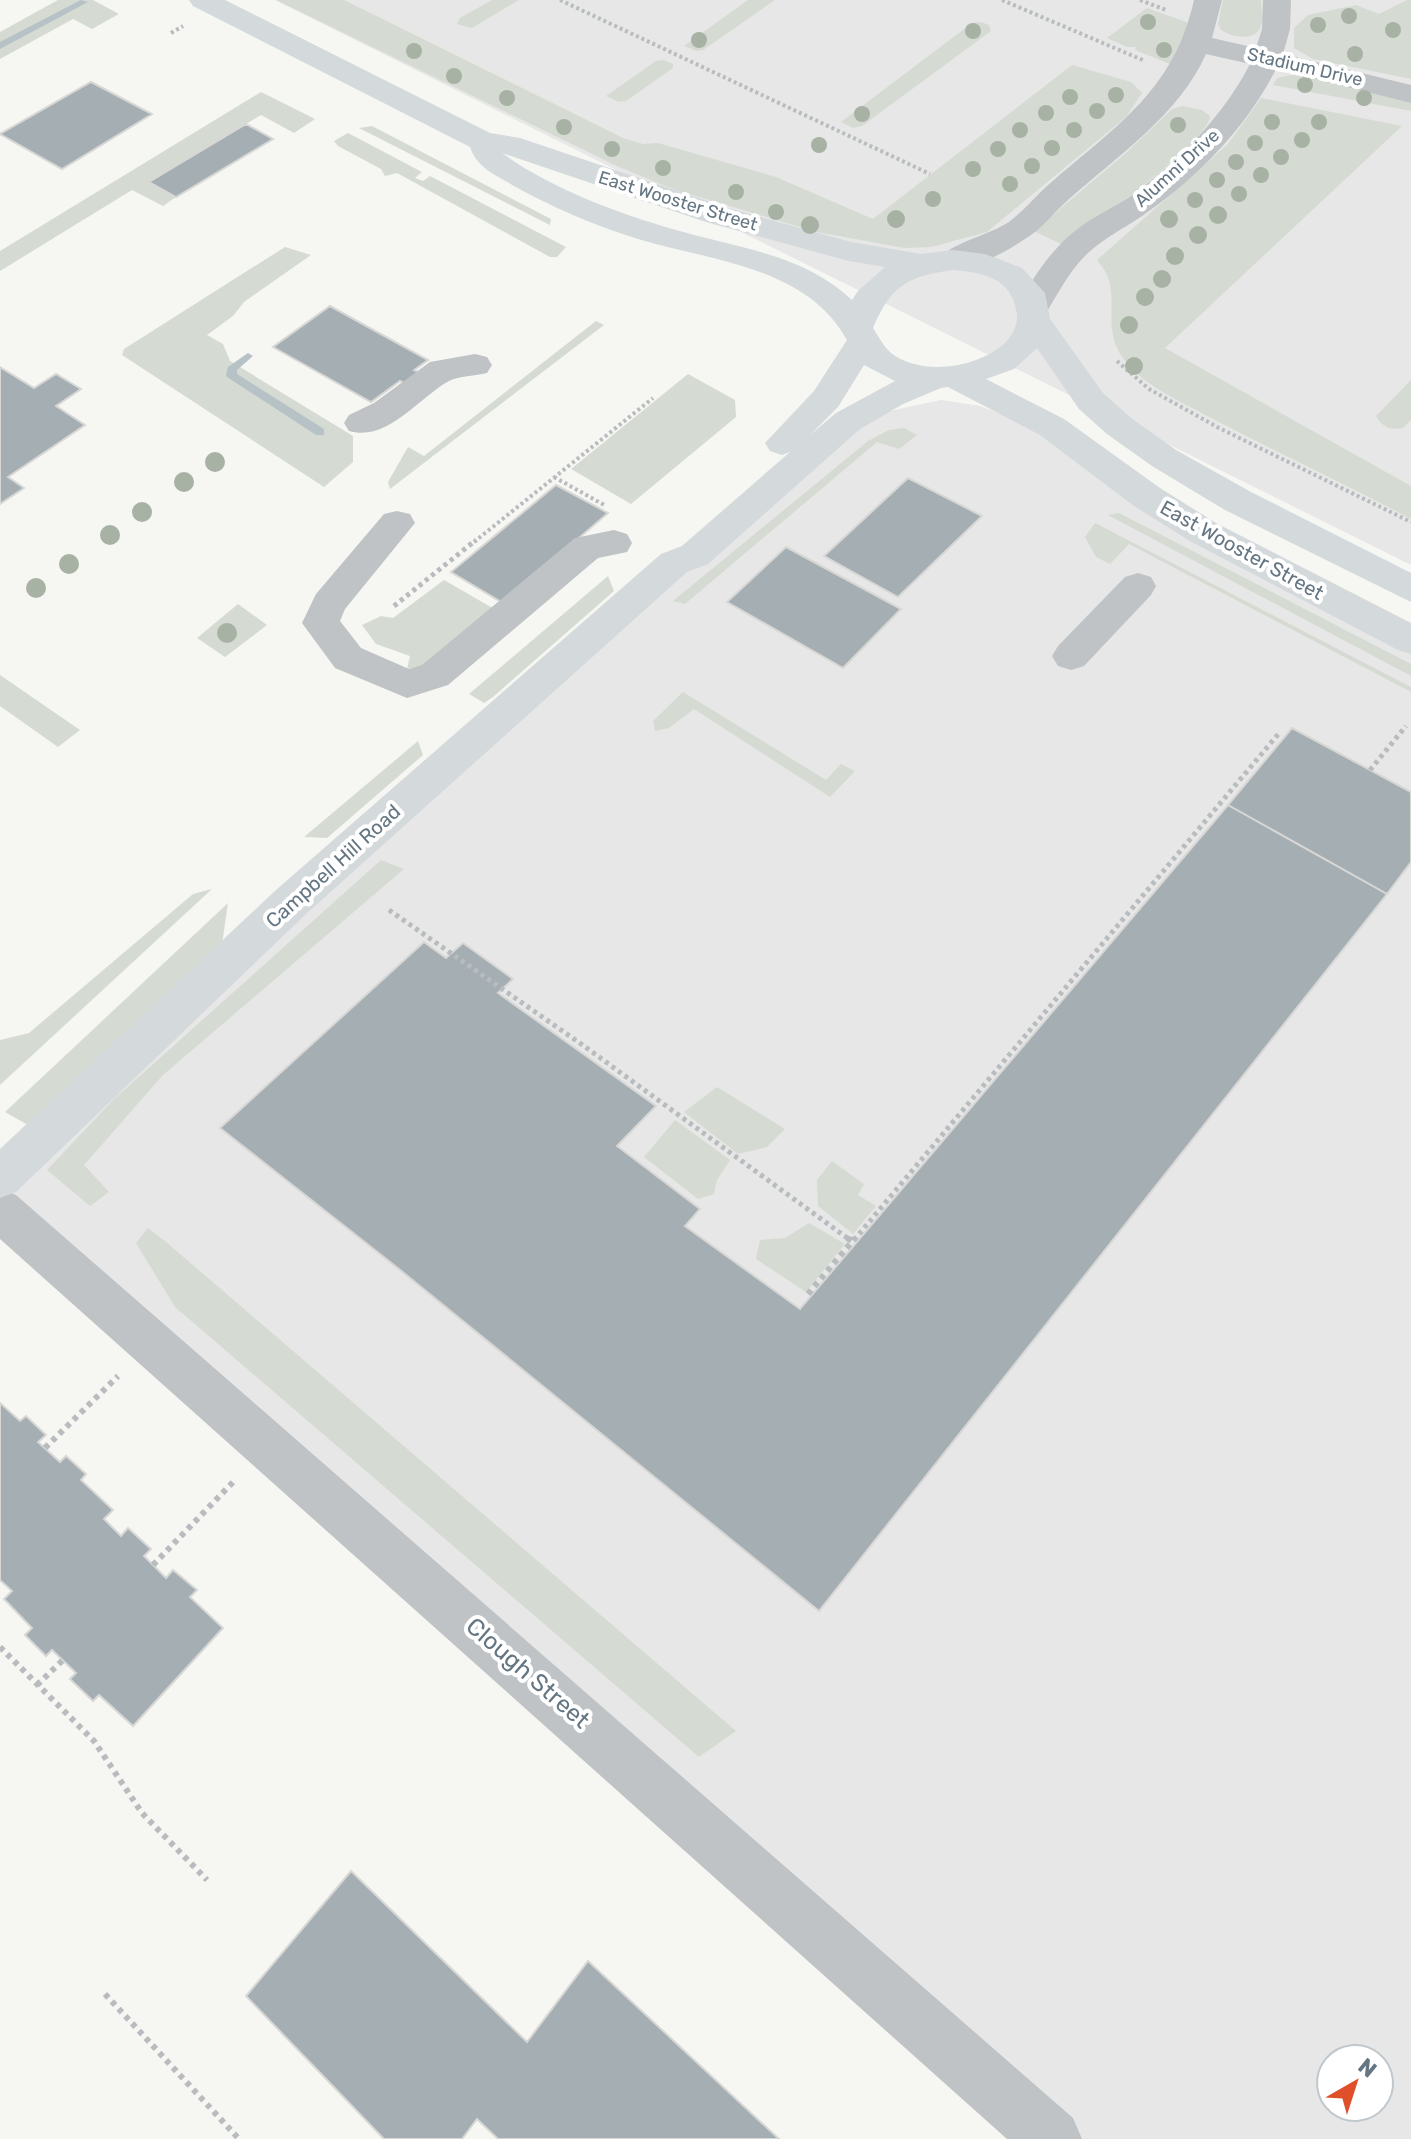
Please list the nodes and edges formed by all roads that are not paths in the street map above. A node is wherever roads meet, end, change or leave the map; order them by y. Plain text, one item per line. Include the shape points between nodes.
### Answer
1 (203, 0) edge
2 (1208, 0) edge
3 (1277, 0) edge
4 (1198, 44) junction
5 (1267, 58) junction
6 (1411, 94) edge
7 (484, 142) junction
8 (955, 259) junction
9 (921, 264) junction
10 (1034, 313) junction
11 (860, 335) junction
12 (475, 365) dead end
13 (946, 377) junction
14 (361, 423) dead end
15 (397, 523) dead end
16 (611, 525) road end
17 (674, 563) junction
18 (1138, 586) dead end
19 (1411, 589) edge
20 (1411, 640) edge
21 (1071, 656) dead end
22 (0, 1178) edge
23 (0, 1210) edge
24 (1052, 2139) edge

1 - 7 main road, East Wooster Street
2 - 4 street
3 - 5 street, Alumni Drive
4 - 5 street, Stadium Drive
4 - 8 street via 1139,123 1031,220
5 - 6 street, Stadium Drive
5 - 10 street, Alumni Drive via 1254,85 1204,149 1146,199 1070,252 1049,277
7 - 9 main road, East Wooster Street via 509,144 717,215 849,251
7 - 11 main road, East Wooster Street via 489,158 557,197 664,237 758,260 797,276 831,298
8 - 9 main road, East Wooster Street
8 - 10 main road, East Wooster Street via 1007,273 1022,284
9 - 11 main road, East Wooster Street via 892,275 872,291 860,309
10 - 13 main road, East Wooster Street via 1026,341 1005,359 973,373
10 - 19 main road, East Wooster Street via 1091,401 1119,426 1238,501
11 - 13 main road, East Wooster Street via 873,356 891,367
11 - 17 main road, Campbell Hill Road via 826,399 678,548
12 - 14 street via 442,370
13 - 17 main road, Campbell Hill Road via 891,396 848,421 695,555
13 - 20 main road, East Wooster Street via 1052,427 1203,532
15 - 16 street via 329,603 321,623 348,658 407,684 435,675
17 - 22 main road, Campbell Hill Road via 291,902
18 - 21 street
23 - 24 street, Clough Street

